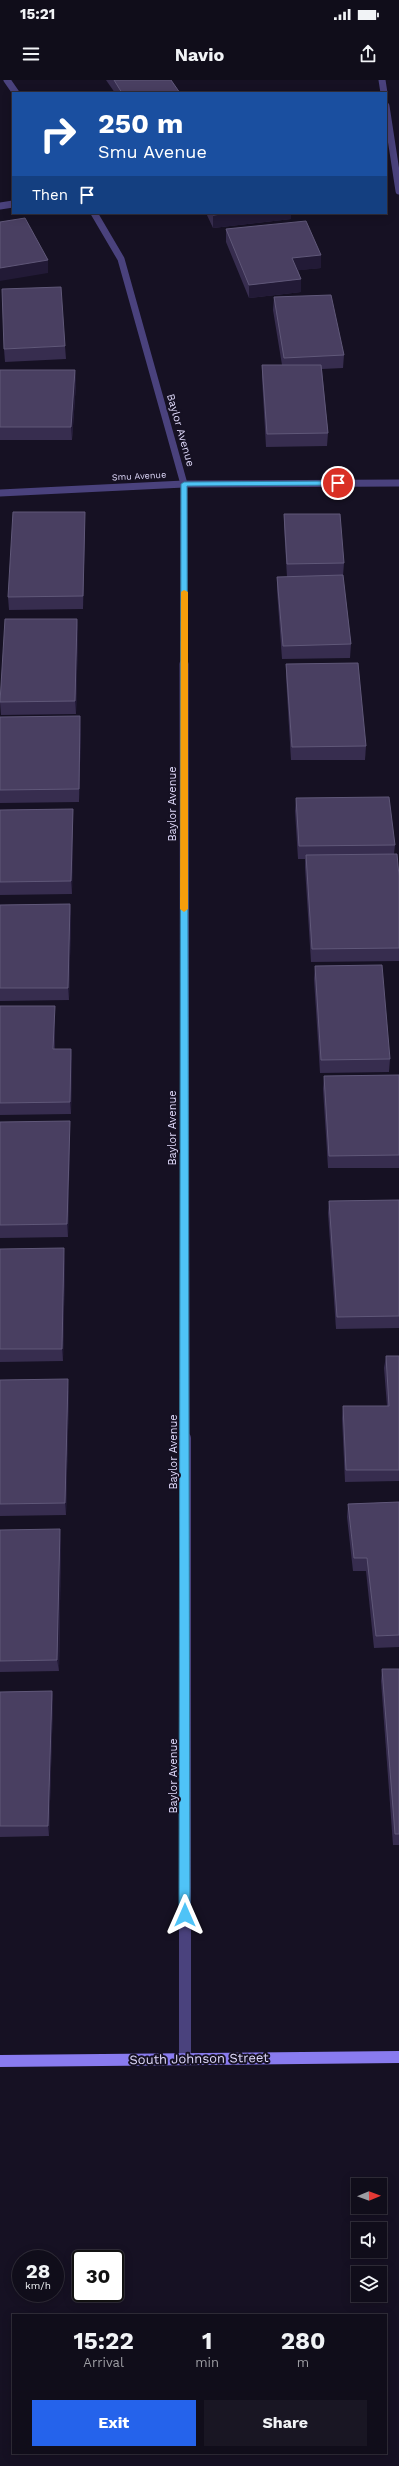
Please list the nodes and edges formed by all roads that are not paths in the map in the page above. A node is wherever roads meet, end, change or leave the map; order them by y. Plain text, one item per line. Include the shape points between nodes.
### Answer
1 (8, 80) edge
2 (382, 80) edge
3 (15, 92) edge
4 (384, 92) edge
5 (387, 113) edge
6 (399, 191) edge
7 (12, 204) edge
8 (0, 206) edge
9 (95, 214) edge
10 (399, 483) edge
11 (184, 484) junction
12 (0, 493) edge
13 (399, 2057) edge
14 (185, 2058) junction
15 (0, 2061) edge

1 - 3 street
2 - 4 street
5 - 6 street
7 - 8 street
9 - 11 street, Baylor Avenue via 120,259
10 - 11 street, Smu Avenue
11 - 12 street, Smu Avenue
11 - 14 street, Baylor Avenue
13 - 14 main road, South Johnson Street
14 - 15 main road, South Johnson Street

